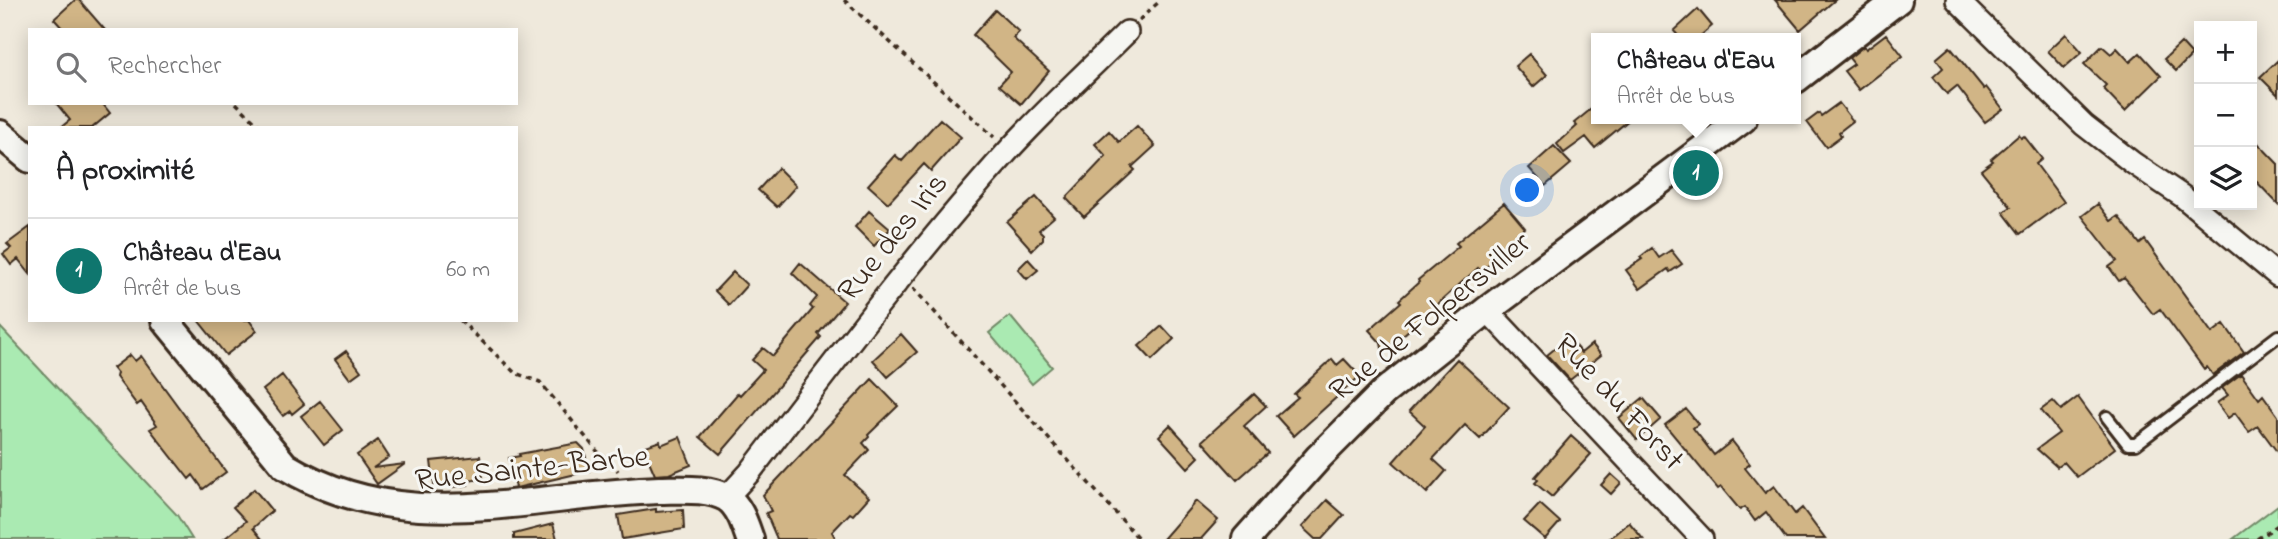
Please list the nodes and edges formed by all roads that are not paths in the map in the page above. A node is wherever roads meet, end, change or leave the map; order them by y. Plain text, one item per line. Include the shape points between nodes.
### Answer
1 (1898, 0) edge
2 (1957, 0) edge
3 (1127, 32) road end
4 (1801, 75) edge
5 (1736, 124) edge
6 (0, 134) edge
7 (28, 157) edge
8 (2278, 276) edge
9 (1487, 310) junction
10 (167, 322) edge
11 (2278, 335) edge
12 (2108, 417) dead end
13 (726, 498) junction
14 (751, 539) edge
15 (1246, 539) edge
16 (1702, 539) edge

1 - 4 street
2 - 8 street via 2084,125 2182,196
3 - 13 street, Rue des Iris via 1009,150 901,275
5 - 9 street, Rue de Folpersviller
6 - 7 street
9 - 15 street, Rue de Folpersviller via 1384,393
9 - 16 street, Rue du Forst
10 - 13 street, Rue Sainte-Barbe via 285,466 376,513 450,518 623,493 694,490
11 - 12 lane via 2136,444 2128,444
13 - 14 street via 735,506

